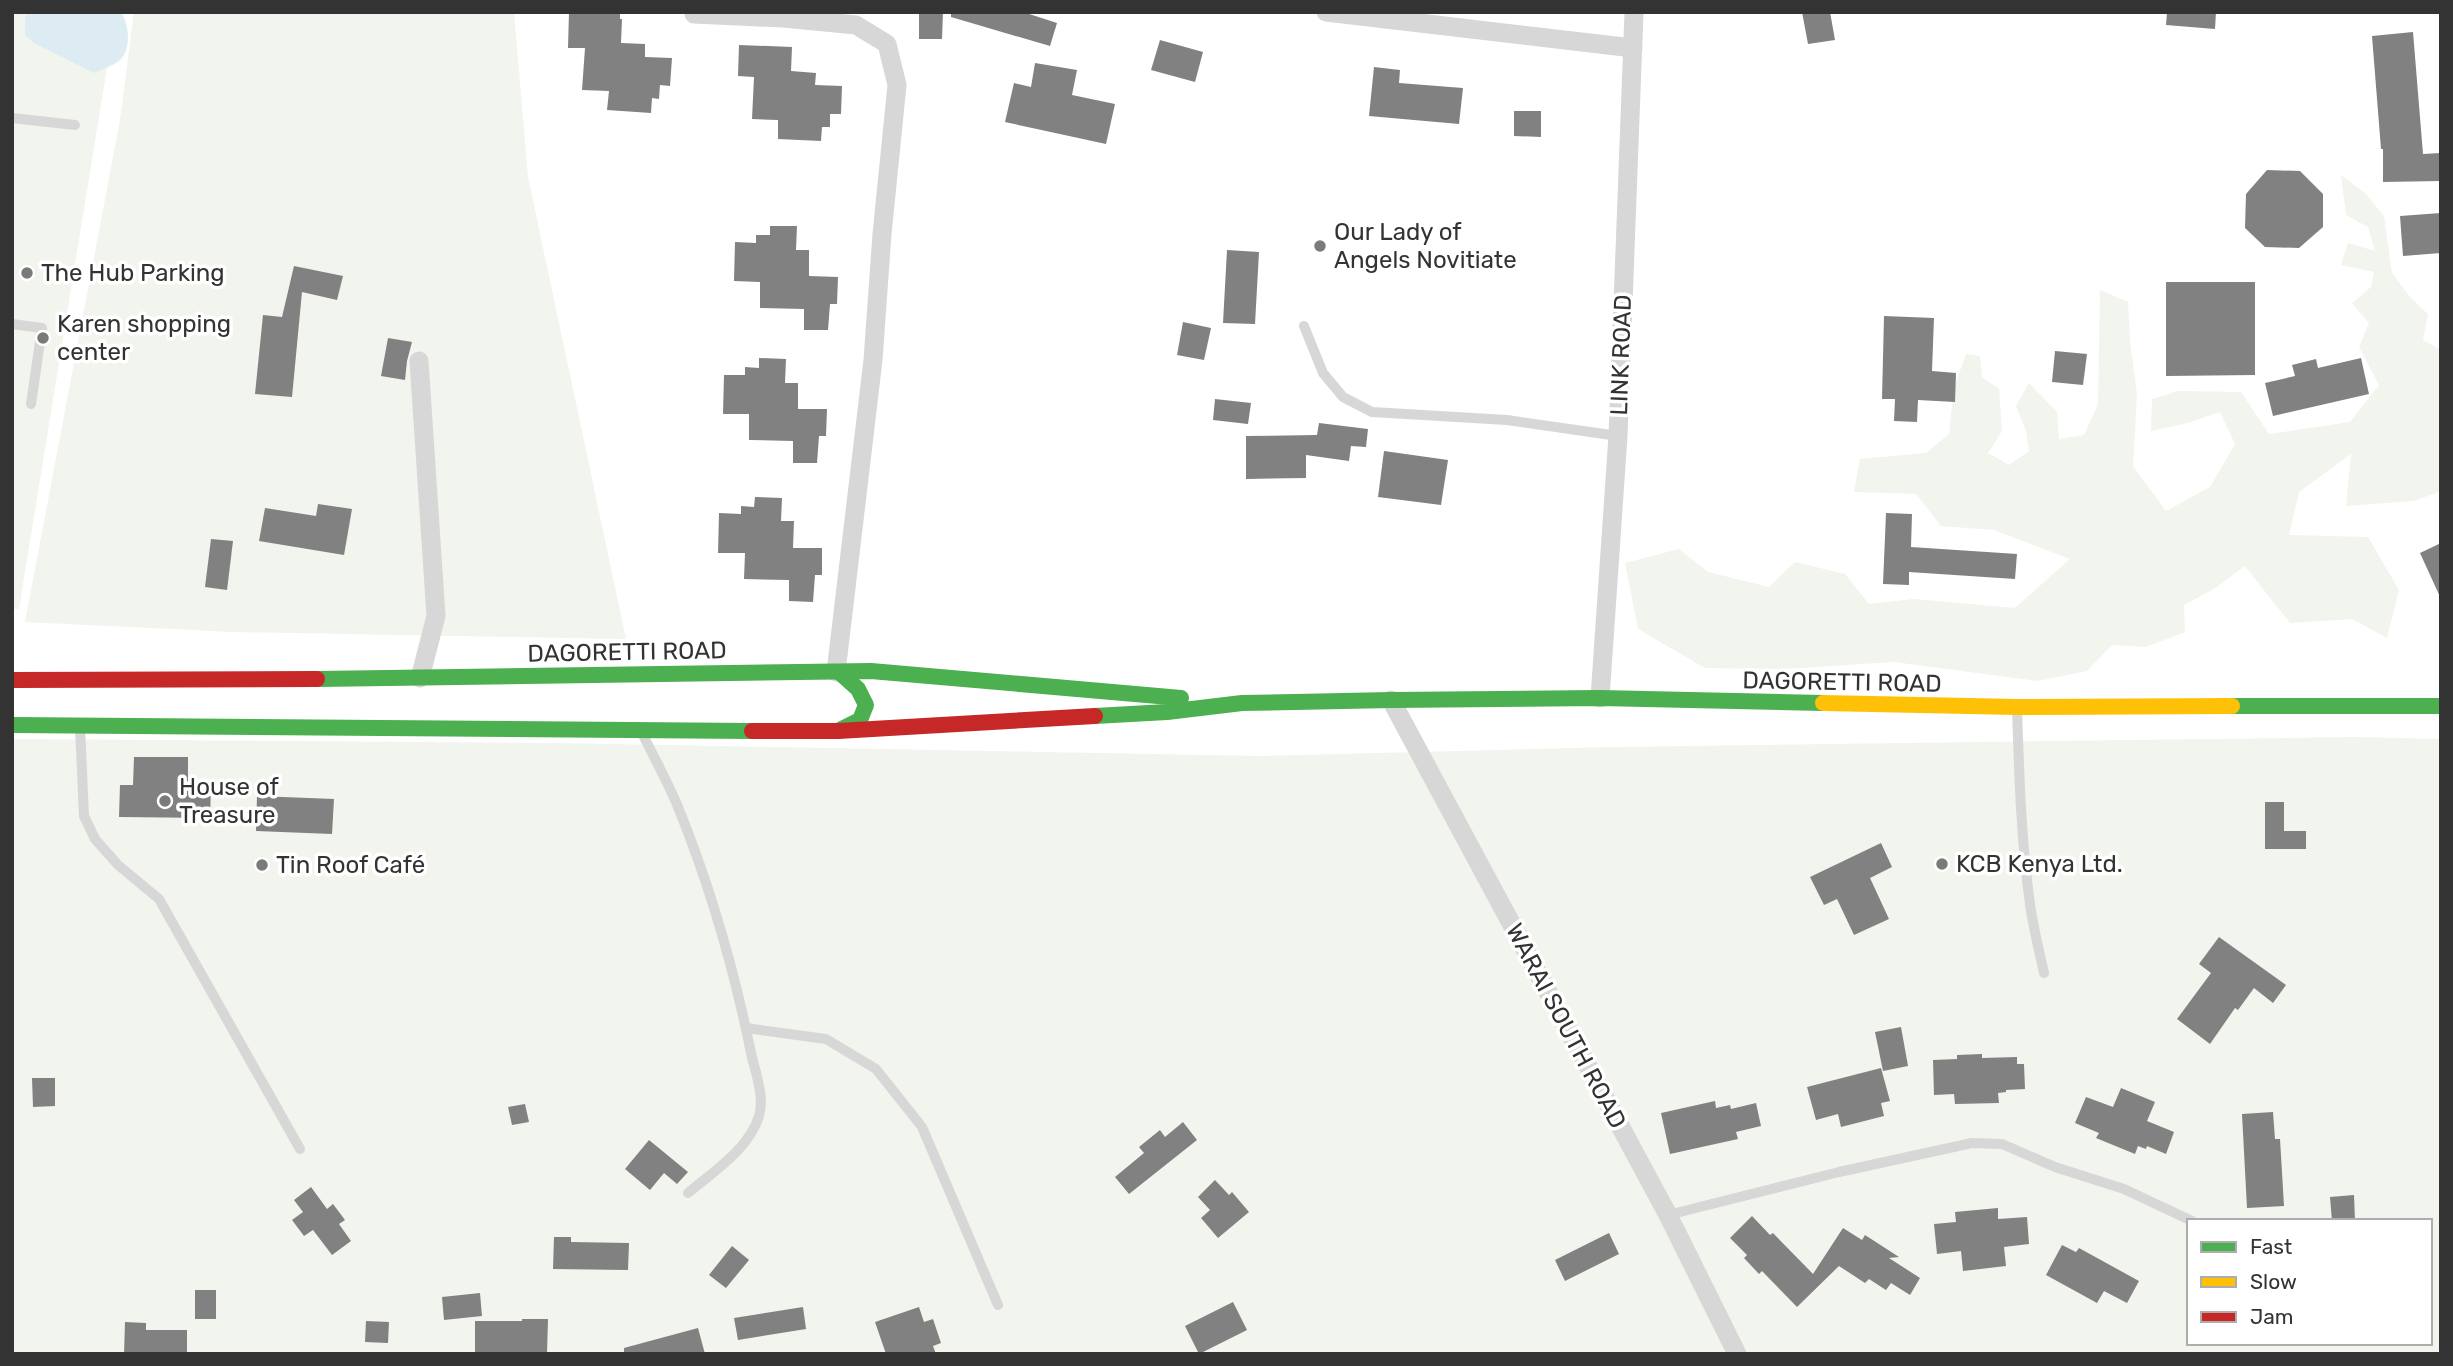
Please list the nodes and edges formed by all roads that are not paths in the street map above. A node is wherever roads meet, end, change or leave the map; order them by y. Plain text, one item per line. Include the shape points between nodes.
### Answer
1 (1326, 12) edge
2 (1634, 12) edge
3 (694, 14) dead end
4 (1633, 48) junction
5 (12, 118) edge
6 (75, 125) dead end
7 (12, 324) edge
8 (1304, 326) dead end
9 (419, 361) dead end
10 (31, 404) dead end
11 (1618, 436) junction
12 (838, 672) junction
13 (420, 678) junction
14 (12, 680) edge
15 (1600, 698) junction
16 (1391, 700) junction
17 (1242, 703) junction
18 (2441, 706) edge
19 (2017, 708) junction
20 (12, 725) edge
21 (79, 726) junction
22 (838, 731) junction
23 (641, 732) junction
24 (2043, 973) dead end
25 (746, 1028) junction
26 (300, 1149) dead end
27 (688, 1193) dead end
28 (1668, 1215) junction
29 (2188, 1219) edge
30 (998, 1305) dead end
31 (1737, 1354) edge

1 - 4 street
2 - 4 street, LINK ROAD
3 - 12 street via 856,25 887,44 897,85 873,360
4 - 11 street, LINK ROAD
5 - 6 lane
7 - 10 lane via 42,328
8 - 11 lane via 1323,373 1343,397 1372,412 1507,420
9 - 13 street via 436,617
11 - 15 street, LINK ROAD
12 - 13 main road, DAGORETTI ROAD
12 - 17 main road, DAGORETTI ROAD
12 - 22 main road via 858,689 866,705 860,720
13 - 14 main road, DAGORETTI ROAD
15 - 16 main road, DAGORETTI ROAD
15 - 19 main road, DAGORETTI ROAD
16 - 17 main road, DAGORETTI ROAD
16 - 28 street, WARAI SOUTH ROAD
17 - 22 main road, DAGORETTI ROAD via 1167,712
18 - 19 main road, DAGORETTI ROAD
19 - 24 lane via 2025,862
20 - 21 main road, DAGORETTI ROAD
21 - 23 main road, DAGORETTI ROAD
21 - 26 lane via 84,816 95,839 159,899
22 - 23 main road, DAGORETTI ROAD
23 - 25 lane via 677,805 709,888
25 - 27 lane via 761,1113 752,1134
25 - 30 lane via 826,1039 876,1069 922,1127
28 - 29 lane via 1972,1143 2002,1144 2124,1189
28 - 31 street, WARAI SOUTH ROAD

